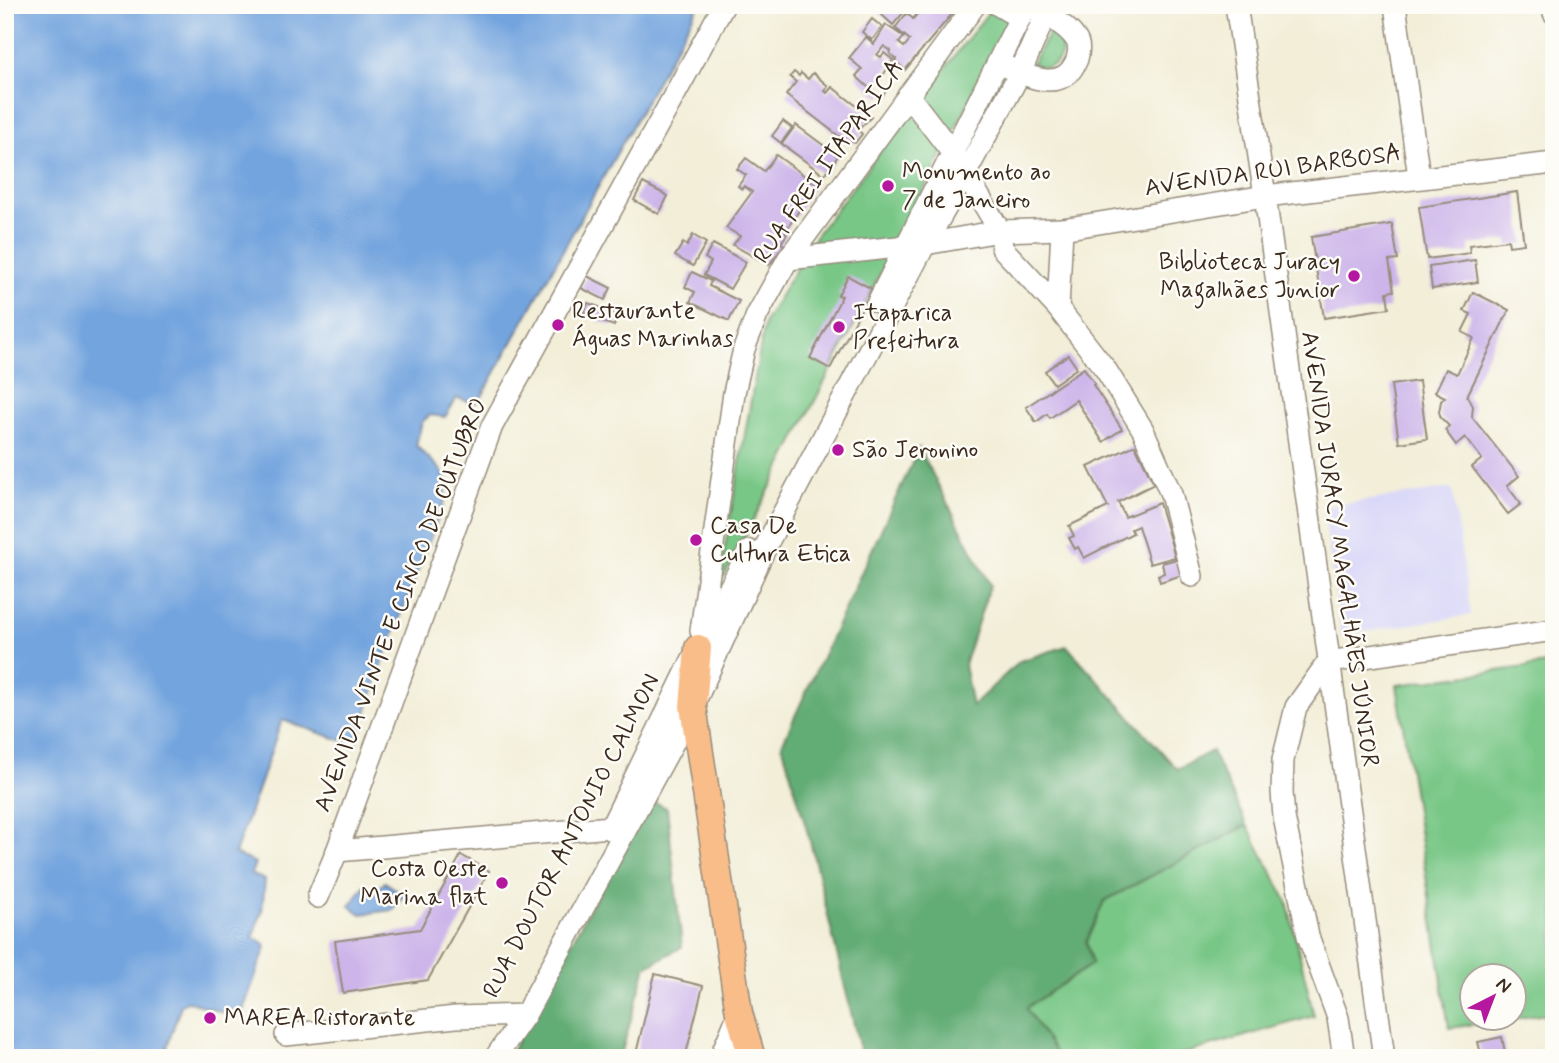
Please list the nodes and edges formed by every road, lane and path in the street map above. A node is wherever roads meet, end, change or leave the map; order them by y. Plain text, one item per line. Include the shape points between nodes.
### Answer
1 (724, 5) edge
2 (975, 5) edge
3 (999, 5) edge
4 (1236, 5) edge
5 (1395, 5) edge
6 (1553, 5) edge
7 (1035, 10) edge
8 (1554, 13) edge
9 (999, 64) junction
10 (1020, 73) junction
11 (908, 95) junction
12 (954, 155) junction
13 (1554, 163) edge
14 (964, 176) junction
15 (1419, 177) junction
16 (1265, 196) junction
17 (1062, 229) junction
18 (1000, 231) junction
19 (916, 244) junction
20 (788, 259) junction
21 (1058, 309) junction
22 (762, 541) junction
23 (1192, 576) dead end
24 (1554, 629) edge
25 (698, 648) junction
26 (1328, 662) junction
27 (693, 706) junction
28 (619, 826) junction
29 (337, 851) junction
30 (318, 897) dead end
31 (739, 1013) junction
32 (517, 1015) junction
33 (286, 1035) dead end
34 (497, 1054) edge
35 (720, 1058) edge
36 (752, 1058) edge
37 (1343, 1058) edge
38 (1384, 1058) edge

1 - 29 street, AVENIDA VINTE E CINCO DE OUTUBRO via 492,426
2 - 11 street, RUA FREI ITAPARICA
3 - 7 street
4 - 16 street, AVENIDA JURACY MAGALHÃES JÚNIOR
5 - 15 street
6 - 8 street
7 - 9 street
7 - 10 street
7 - 10 street via 1075,37 1079,48 1076,61 1070,71 1052,81
9 - 10 street
9 - 12 street
10 - 14 street
11 - 12 street
11 - 20 street, RUA FREI ITAPARICA
12 - 14 street
12 - 19 street
13 - 15 street, AVENIDA RUI BARBOSA
14 - 18 street
14 - 19 street
15 - 16 street, AVENIDA RUI BARBOSA
16 - 17 street, AVENIDA RUI BARBOSA
16 - 26 street, AVENIDA JURACY MAGALHÃES JÚNIOR
17 - 18 street, AVENIDA RUI BARBOSA
17 - 21 street
18 - 19 street, AVENIDA RUI BARBOSA
18 - 21 street via 1002,248
19 - 20 street, AVENIDA RUI BARBOSA
19 - 22 street
20 - 25 street, RUA FREI ITAPARICA via 757,315 742,356
21 - 23 street via 1106,370 1143,430 1171,494
22 - 25 street, RUA DOUTOR ANTONIO CALMON
22 - 27 street, RUA DOUTOR ANTONIO CALMON
24 - 26 street
25 - 27 main road
25 - 28 street, RUA DOUTOR ANTONIO CALMON
26 - 37 street via 1296,707 1283,760 1282,792 1308,936 1338,1018
26 - 38 street, AVENIDA JURACY MAGALHÃES JÚNIOR
27 - 28 street, RUA DOUTOR ANTONIO CALMON
27 - 31 main road
28 - 29 street
28 - 32 street, RUA DOUTOR ANTONIO CALMON
29 - 30 street, AVENIDA VINTE E CINCO DE OUTUBRO
31 - 35 street
31 - 36 main road
32 - 33 street
32 - 34 street, RUA DOUTOR ANTONIO CALMON

